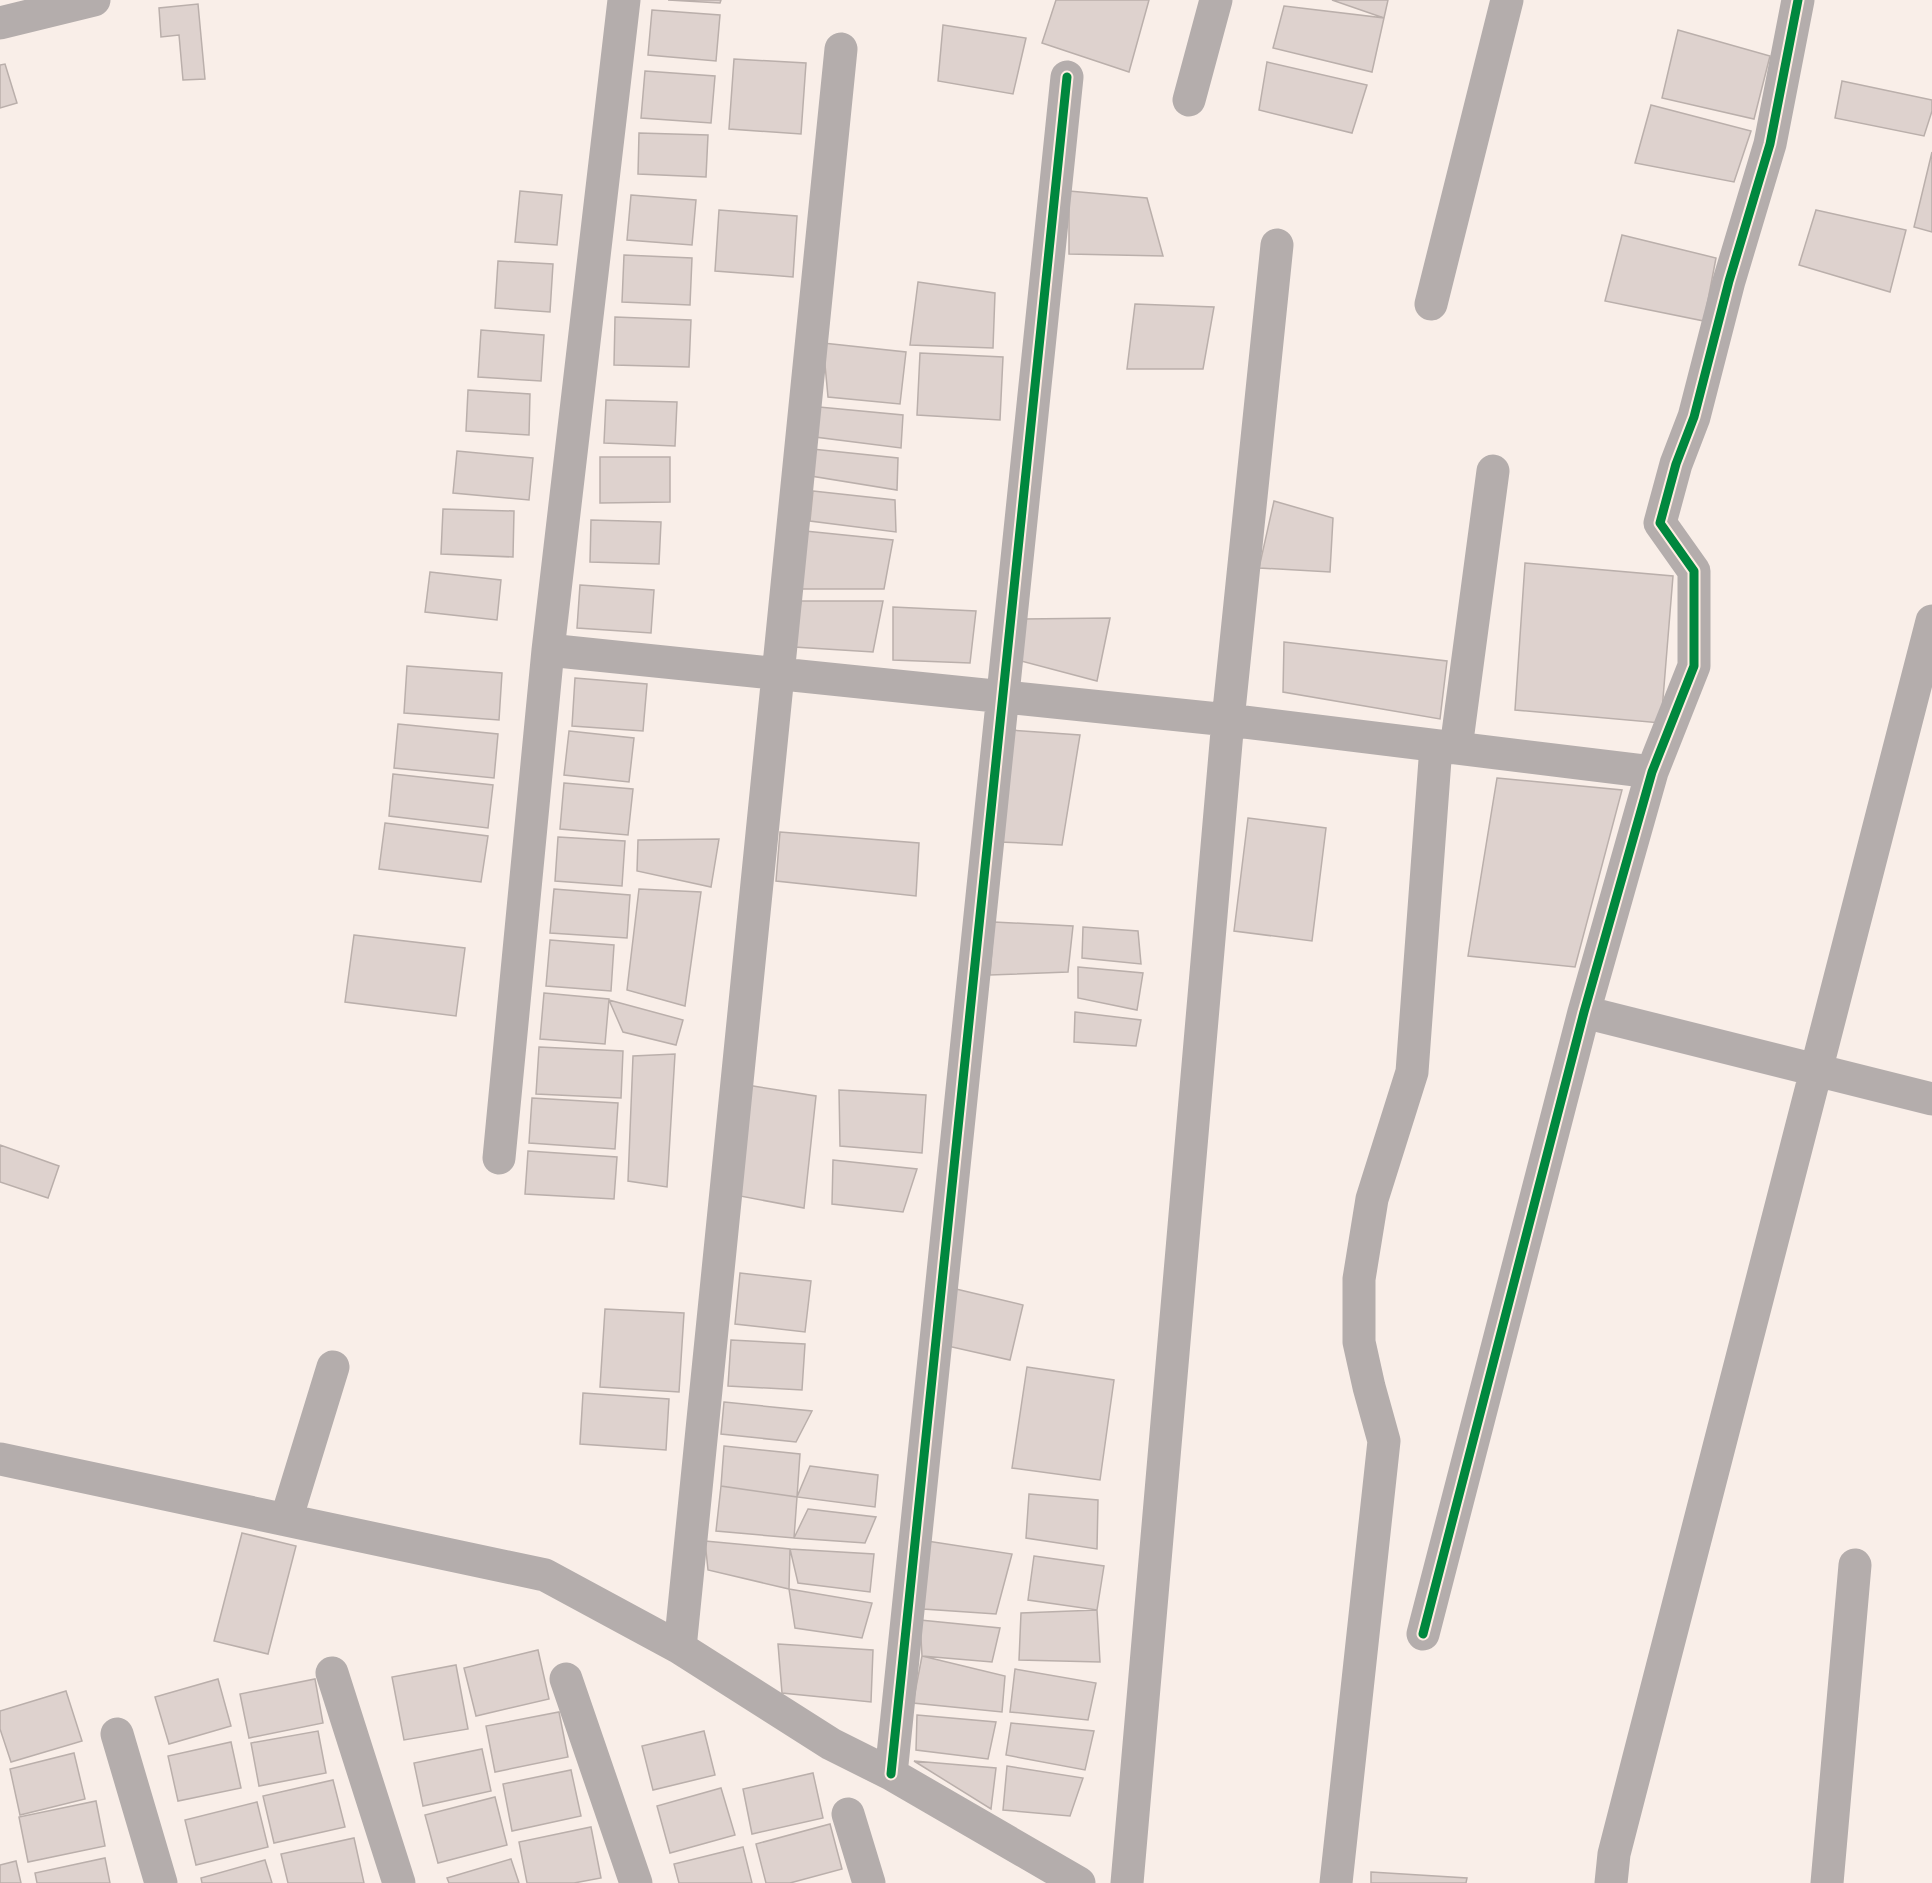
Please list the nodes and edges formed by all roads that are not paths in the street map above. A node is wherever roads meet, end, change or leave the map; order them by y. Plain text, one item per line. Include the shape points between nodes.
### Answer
1 (94, 0) edge
2 (624, 0) edge
3 (1216, 0) edge
4 (1507, 0) edge
5 (1798, 0) edge
6 (0, 23) edge
7 (842, 49) dead end
8 (1067, 77) dead end
9 (1189, 100) dead end
10 (1277, 245) dead end
11 (1431, 304) dead end
12 (1493, 471) dead end
13 (1932, 621) edge
14 (548, 650) junction
15 (778, 674) junction
16 (1002, 697) junction
17 (1228, 720) junction
18 (1446, 747) junction
19 (1652, 772) junction
20 (1584, 1012) junction
21 (1815, 1070) junction
22 (1932, 1099) edge
23 (499, 1158) dead end
24 (333, 1367) dead end
25 (0, 1459) edge
26 (286, 1520) junction
27 (1855, 1565) dead end
28 (1423, 1634) dead end
29 (680, 1648) junction
30 (332, 1673) dead end
31 (566, 1679) dead end
32 (117, 1734) dead end
33 (891, 1774) junction
34 (848, 1814) dead end
35 (161, 1883) edge
36 (399, 1883) edge
37 (636, 1883) edge
38 (869, 1883) edge
39 (1078, 1883) edge
40 (1128, 1883) edge
41 (1336, 1883) edge
42 (1611, 1883) edge
43 (1827, 1883) edge

1 - 6 street
2 - 14 street
3 - 9 street
4 - 11 street
5 - 19 street via 1770,144 1694,417 1660,523 1694,571 1694,666
7 - 15 street
8 - 16 street
10 - 17 street
12 - 18 street
13 - 21 street
14 - 15 street
14 - 23 street
15 - 16 street
15 - 29 street
16 - 17 street
16 - 33 street
17 - 18 street
17 - 40 street
18 - 19 street
18 - 41 street via 1412,1072 1372,1199 1359,1279 1359,1342 1384,1441
19 - 20 street
20 - 21 street
20 - 28 street
21 - 22 street
21 - 42 street via 1614,1854
24 - 26 street
25 - 26 street
26 - 29 street via 545,1575
27 - 43 street
29 - 33 street via 831,1744
30 - 36 street
31 - 37 street
32 - 35 street
33 - 39 street
34 - 38 street

